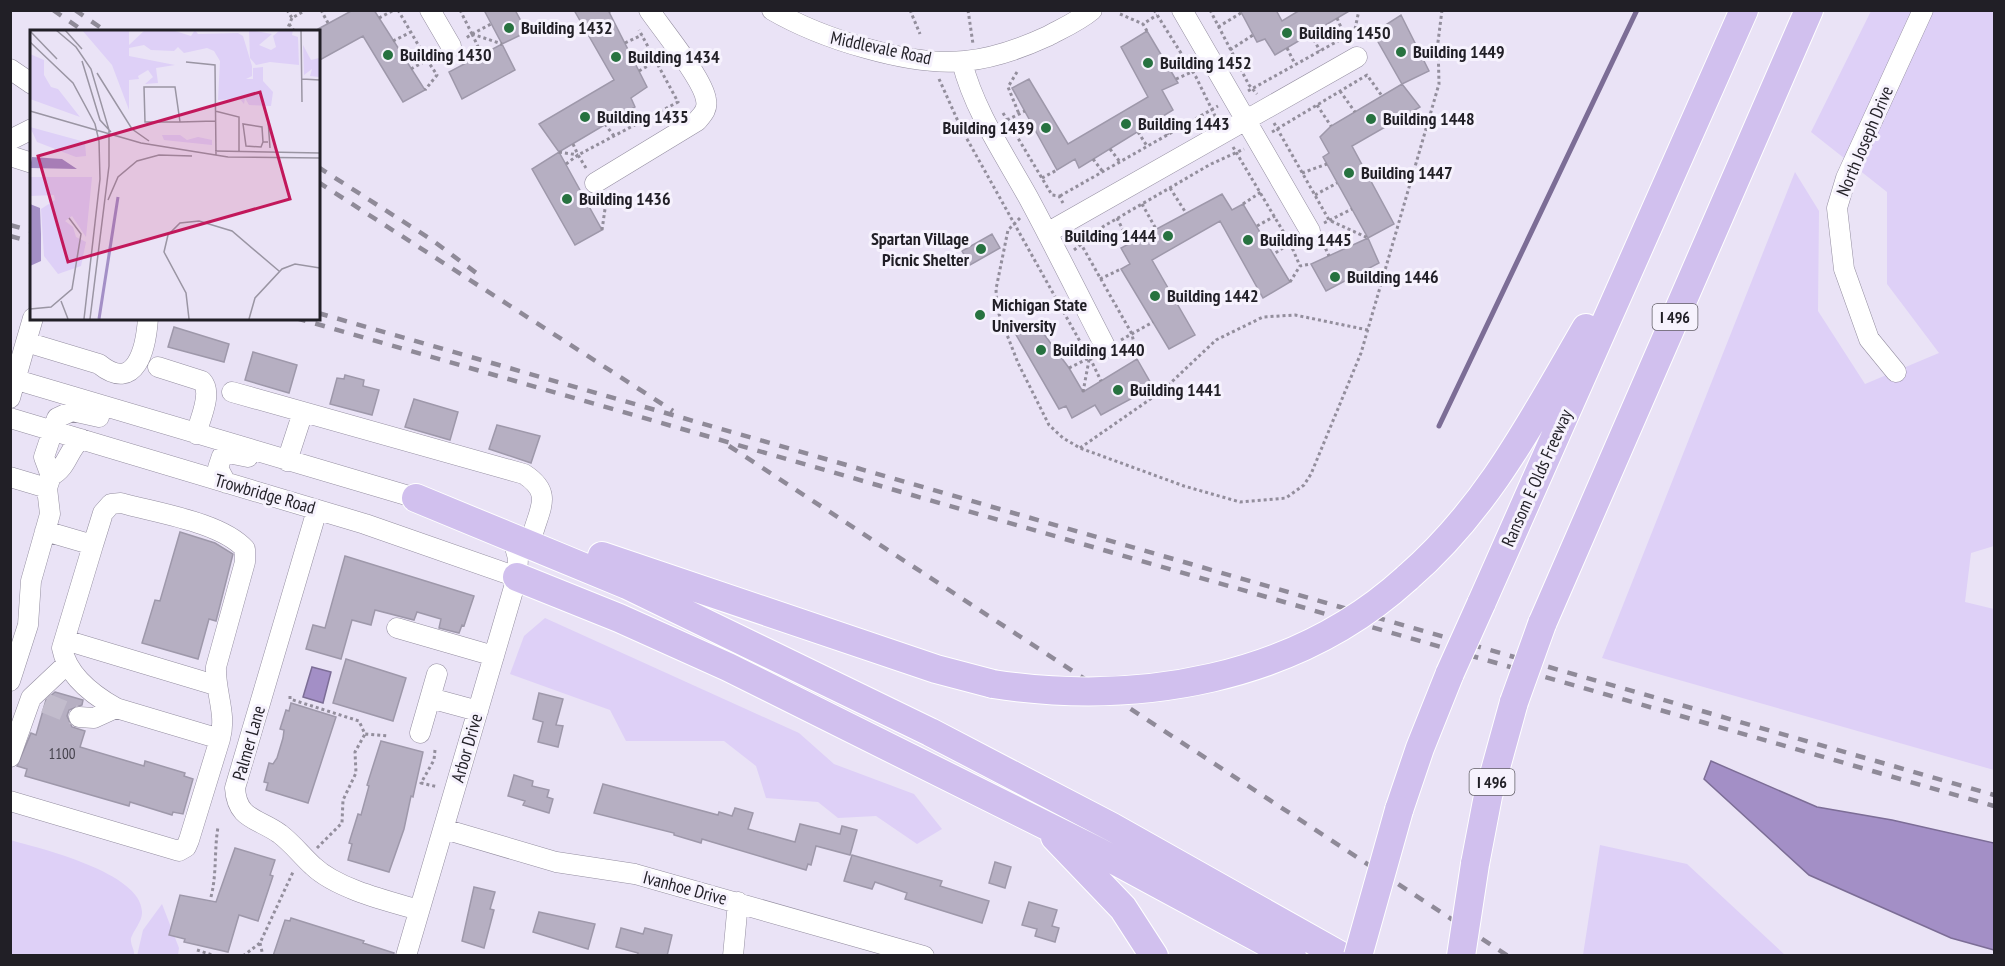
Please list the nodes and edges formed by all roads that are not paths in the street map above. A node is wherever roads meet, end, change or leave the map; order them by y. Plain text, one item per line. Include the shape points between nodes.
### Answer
1 (430, 10) edge
2 (772, 10) edge
3 (1092, 10) edge
4 (1182, 10) edge
5 (1744, 10) edge
6 (1809, 10) edge
7 (1923, 10) edge
8 (643, 19) edge
9 (451, 46) dead end
10 (1357, 57) dead end
11 (970, 61) junction
12 (10, 69) edge
13 (30, 83) edge
14 (1246, 118) junction
15 (30, 130) edge
16 (10, 140) edge
17 (10, 156) edge
18 (30, 162) edge
19 (595, 183) road end
20 (1662, 196) junction
21 (1310, 231) dead end
22 (1047, 233) junction
23 (32, 320) edge
24 (148, 320) edge
25 (26, 342) junction
26 (1098, 353) road end
27 (158, 367) dead end
28 (1896, 372) dead end
29 (13, 385) edge
30 (232, 392) dead end
31 (303, 412) junction
32 (10, 418) edge
33 (51, 430) junction
34 (196, 434) junction
35 (81, 439) junction
36 (288, 461) junction
37 (316, 470) junction
38 (10, 477) edge
39 (49, 482) junction
40 (226, 483) junction
41 (416, 498) joint
42 (317, 510) junction
43 (45, 531) junction
44 (523, 536) junction
45 (93, 545) junction
46 (517, 577) junction
47 (20, 599) edge
48 (397, 628) dead end
49 (65, 640) junction
50 (494, 656) junction
51 (66, 665) junction
52 (437, 674) dead end
53 (10, 681) edge
54 (216, 685) junction
55 (430, 698) junction
56 (116, 708) junction
57 (478, 711) junction
58 (79, 717) tunnel mouth
59 (420, 733) dead end
60 (220, 739) junction
61 (10, 757) edge
62 (10, 801) edge
63 (1044, 825) junction
64 (444, 829) junction
65 (1105, 839) junction
66 (738, 902) junction
67 (419, 910) junction
68 (406, 956) edge
69 (733, 956) edge
70 (924, 956) edge
71 (1154, 956) edge
72 (1292, 956) edge
73 (1341, 956) edge
74 (1358, 956) edge
75 (1461, 956) edge

1 - 9 street
2 - 11 street, Middlevale Road via 818,33 865,47 934,60
3 - 11 street, Middlevale Road via 1023,48
4 - 14 street
5 - 20 highway, Ransom E Olds Freeway
6 - 75 highway, I 496, bridge via 1542,624 1514,702 1488,796
7 - 28 street, North Joseph Drive via 1846,178 1837,208 1844,269 1869,339
8 - 19 street via 698,82 706,99 706,110 697,121
10 - 14 street
11 - 22 street via 968,85
12 - 13 street
14 - 21 street
14 - 22 street
15 - 16 street
17 - 18 street
20 - 44 highway, bridge via 1500,474 1466,520 1407,579 1331,632 1274,658 1223,675 1152,689 1102,693 993,684
20 - 74 highway, Ransom E Olds Freeway, bridge via 1420,748
22 - 26 street
23 - 25 street
24 - 25 street via 139,358 131,372 123,375
25 - 29 street
27 - 34 street via 202,381 206,386
29 - 34 street, Trowbridge Road
30 - 31 street
31 - 36 street
31 - 44 street via 524,474 542,491 542,501
32 - 33 street, Trowbridge Road
33 - 34 street via 60,416 76,411 153,431
33 - 35 street, Trowbridge Road
33 - 39 street via 44,457
34 - 36 street, Trowbridge Road
35 - 39 street via 70,450 65,466
35 - 40 street, Trowbridge Road
36 - 37 street, Trowbridge Road
37 - 40 street via 228,453 221,458 218,468
37 - 41 street, Trowbridge Road
38 - 39 street
39 - 43 street
40 - 42 street, Trowbridge Road
41 - 44 highway
42 - 46 street, Trowbridge Road
42 - 67 street, Palmer Lane via 236,788 236,803 246,815 296,846 314,867 342,883
43 - 45 street
43 - 47 street via 31,581
44 - 46 street, Arbor Drive
44 - 65 highway via 930,732
45 - 49 street
45 - 54 street via 103,513 111,504 121,503 216,530 237,540 245,549 245,562 220,648
46 - 50 street, Arbor Drive
46 - 63 highway via 728,666
47 - 53 street via 27,625
48 - 50 street
49 - 51 street via 62,648
49 - 54 street
50 - 57 street, Arbor Drive
51 - 56 street
51 - 61 street via 38,700
52 - 55 street
54 - 60 street via 223,715
55 - 57 street
55 - 59 street
56 - 58 street via 94,718
56 - 60 street
57 - 64 street, Arbor Drive
60 - 62 street via 189,840 178,851
63 - 65 highway
63 - 71 highway via 1123,908
64 - 66 street, Ivanhoe Drive via 556,861 635,874
64 - 67 street, Arbor Drive
65 - 72 highway
65 - 73 highway
66 - 69 street
66 - 70 street, Ivanhoe Drive
67 - 68 street, Arbor Drive

